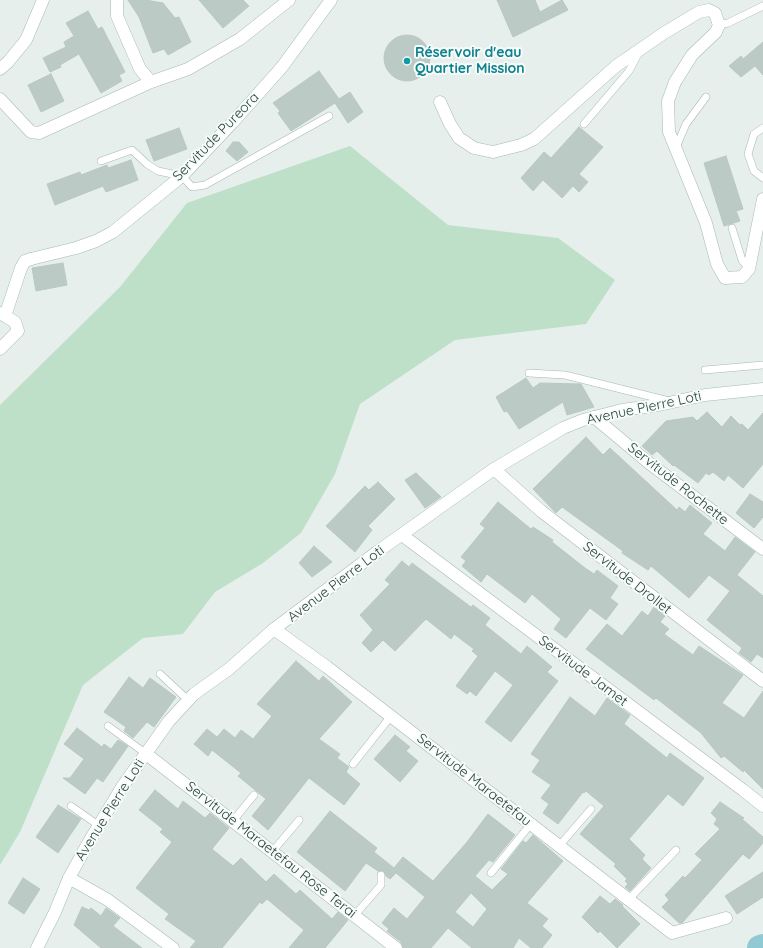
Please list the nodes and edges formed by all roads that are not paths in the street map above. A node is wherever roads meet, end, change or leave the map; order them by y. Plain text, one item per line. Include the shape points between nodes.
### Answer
1 (43, 0) edge
2 (117, 0) edge
3 (289, 0) edge
4 (331, 0) edge
5 (763, 6) edge
6 (719, 25) junction
7 (641, 50) junction
8 (0, 69) edge
9 (151, 82) junction
10 (706, 97) dead end
11 (0, 100) edge
12 (440, 102) dead end
13 (329, 116) dead end
14 (584, 124) dead end
15 (763, 128) edge
16 (675, 150) junction
17 (101, 161) dead end
18 (182, 176) junction
19 (763, 178) edge
20 (763, 199) edge
21 (732, 228) dead end
22 (749, 269) junction
23 (3, 314) edge
24 (0, 350) edge
25 (763, 365) edge
26 (705, 370) dead end
27 (529, 372) dead end
28 (761, 391) edge
29 (674, 402) junction
30 (594, 417) junction
31 (494, 469) junction
32 (402, 535) junction
33 (763, 549) edge
34 (274, 630) junction
35 (160, 674) dead end
36 (763, 681) edge
37 (188, 700) junction
38 (391, 716) junction
39 (108, 726) dead end
40 (145, 753) junction
41 (353, 764) dead end
42 (254, 795) dead end
43 (71, 806) dead end
44 (763, 806) edge
45 (590, 809) dead end
46 (299, 820) dead end
47 (232, 822) junction
48 (98, 825) junction
49 (530, 825) junction
50 (559, 846) junction
51 (676, 850) dead end
52 (272, 852) junction
53 (491, 873) dead end
54 (381, 875) dead end
55 (69, 878) junction
56 (629, 899) junction
57 (355, 915) junction
58 (726, 918) dead end
59 (38, 944) edge
60 (31, 948) edge
61 (173, 948) edge
62 (396, 948) edge

1 - 8 street via 26,40
2 - 9 street via 117,16 140,69
3 - 9 street via 240,40 188,69
4 - 18 street, Servitude Pureora via 282,67
5 - 6 lane
6 - 7 street via 715,13 709,10 699,12
6 - 16 street via 716,32 692,55 675,82 668,101 669,132
7 - 12 street via 616,66 534,139 522,145 486,152 474,148 459,138
7 - 14 lane via 629,71
9 - 11 street via 39,133 31,132
10 - 16 lane via 686,124
13 - 18 lane via 205,185 192,188
15 - 19 lane via 754,134 748,154 754,172
16 - 22 street via 706,223 717,264 725,278 742,277
17 - 18 lane via 132,150 158,171
18 - 23 street, Servitude Pureora via 113,232 76,248 25,261
20 - 22 street
21 - 22 lane via 742,260
23 - 24 street via 15,322 18,331
25 - 26 lane
27 - 29 lane via 565,375
28 - 29 street, Avenue Pierre Loti via 705,395
29 - 30 street, Avenue Pierre Loti
30 - 31 street, Avenue Pierre Loti via 563,428
30 - 33 street, Servitude Rochette
31 - 32 street, Avenue Pierre Loti
31 - 36 street, Servitude Drollet via 541,511
32 - 34 street, Avenue Pierre Loti
32 - 44 street, Servitude Jamet
34 - 37 street, Avenue Pierre Loti
34 - 38 street, Servitude Maraetefau
35 - 37 lane
37 - 40 street, Avenue Pierre Loti via 168,721
38 - 41 lane
38 - 49 street, Servitude Maraetefau
39 - 40 lane
40 - 47 street, Servitude Maraetefau Rose Terai
40 - 48 street, Avenue Pierre Loti
42 - 47 lane
43 - 48 lane
45 - 50 lane
46 - 52 lane
47 - 52 street, Servitude Maraetefau Rose Terai
48 - 55 street, Avenue Pierre Loti
49 - 50 street, Servitude Maraetefau
49 - 53 lane
50 - 56 street, Servitude Maraetefau
51 - 56 lane
52 - 57 street, Servitude Maraetefau Rose Terai
54 - 57 lane via 381,885
55 - 59 street, Avenue Pierre Loti
55 - 61 street via 108,900
56 - 58 street, Servitude Maraetefau via 672,933
57 - 62 street, Servitude Maraetefau Rose Terai
59 - 60 lane

